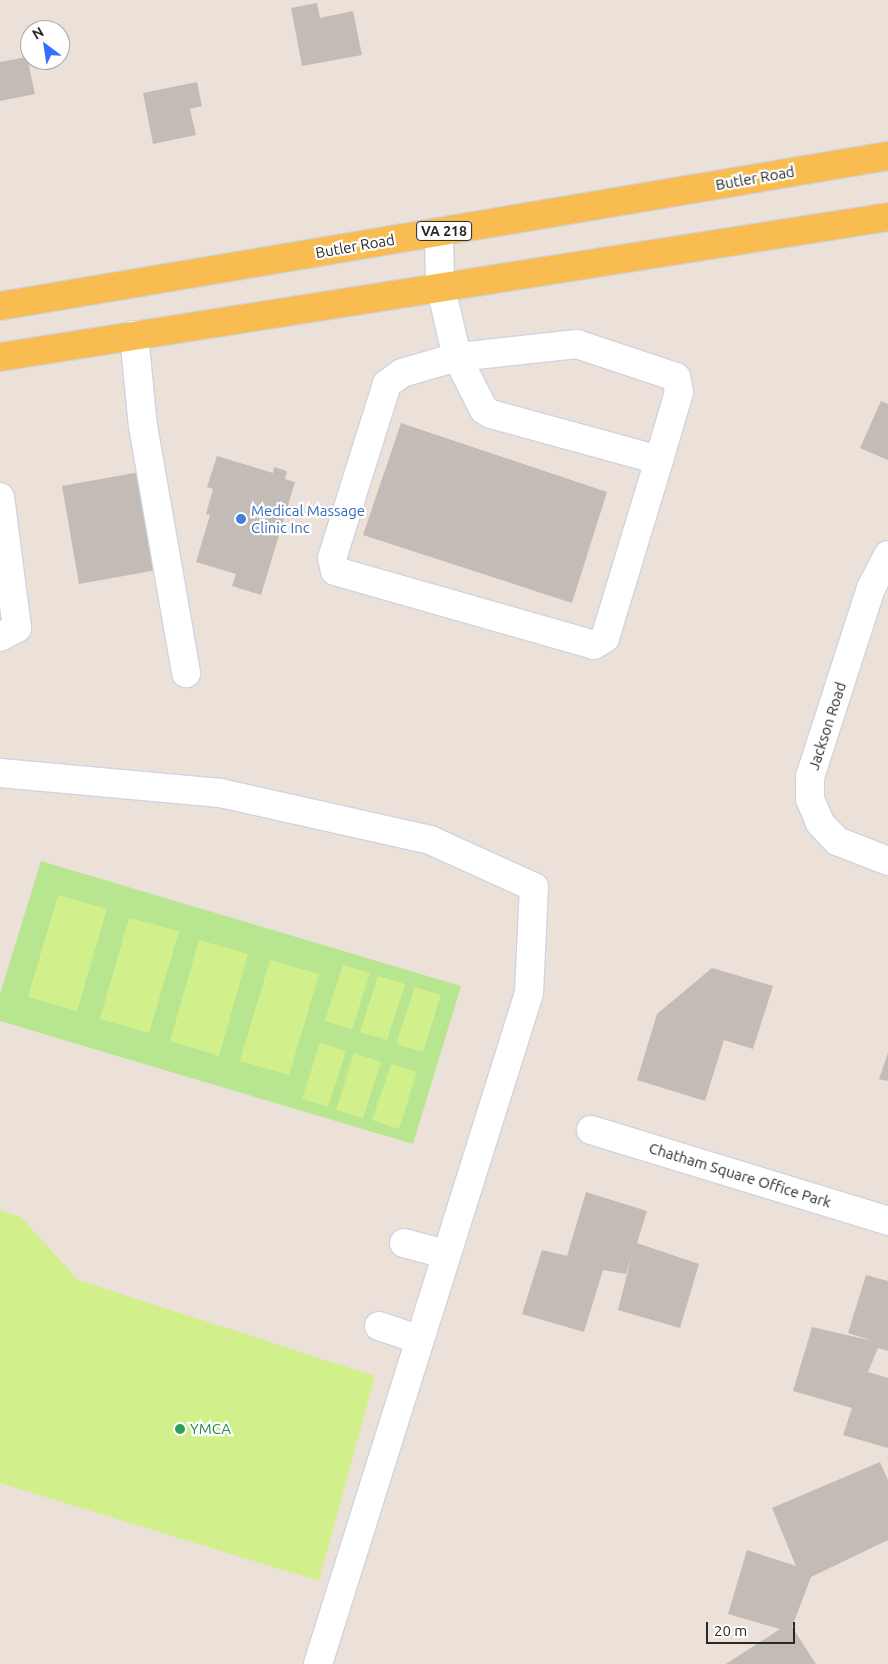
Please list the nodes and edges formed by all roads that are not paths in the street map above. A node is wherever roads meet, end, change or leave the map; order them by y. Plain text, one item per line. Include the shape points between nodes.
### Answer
1 (888, 156) edge
2 (888, 217) edge
3 (439, 232) junction
4 (440, 284) junction
5 (0, 306) edge
6 (134, 335) junction
7 (0, 357) edge
8 (457, 357) junction
9 (659, 460) junction
10 (0, 497) edge
11 (3, 538) edge
12 (888, 555) edge
13 (0, 637) edge
14 (186, 673) dead end
15 (0, 773) edge
16 (888, 861) edge
17 (591, 1130) dead end
18 (888, 1221) edge
19 (404, 1244) dead end
20 (445, 1254) junction
21 (379, 1326) dead end
22 (418, 1339) junction
23 (318, 1664) edge

1 - 3 main road, Butler Road / VA 218
2 - 4 main road
3 - 4 street
3 - 5 main road, Butler Road / VA 218
4 - 6 main road
4 - 8 street
6 - 7 main road
6 - 14 street via 143,426
8 - 9 street via 484,410 491,414
8 - 9 street via 577,344 676,376 680,392
8 - 9 street via 402,373 387,384 332,558 335,571 600,643 605,638
10 - 11 street
11 - 13 street via 17,628
12 - 16 street, Jackson Road via 872,588 810,778 810,799 820,823 837,841
15 - 20 street via 220,793 430,840 534,888 528,993
17 - 18 street, Chatham Square Office Park
19 - 20 street
20 - 22 street
21 - 22 street
22 - 23 street

